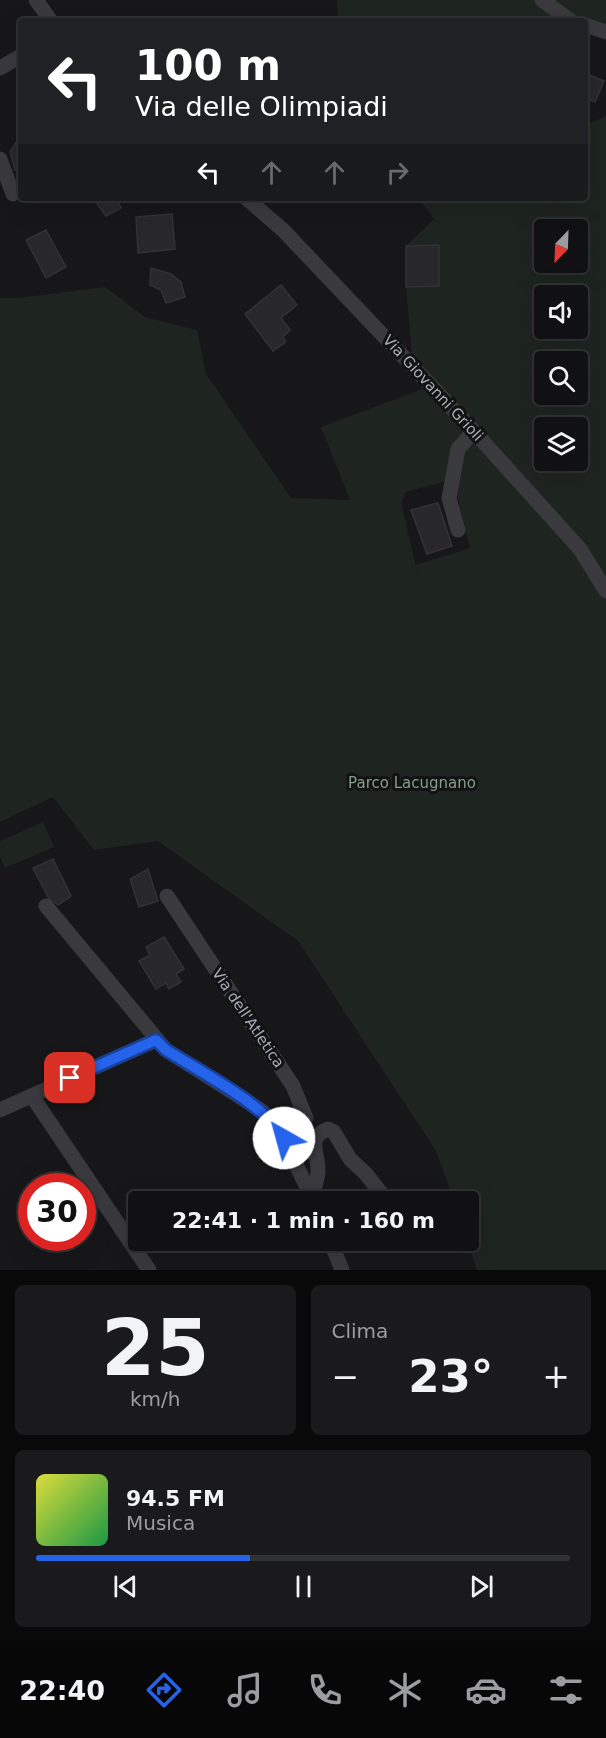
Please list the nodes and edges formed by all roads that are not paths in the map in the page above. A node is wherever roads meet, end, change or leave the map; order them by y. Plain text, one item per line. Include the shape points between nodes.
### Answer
1 (36, 0) edge
2 (542, 0) edge
3 (49, 18) edge
4 (567, 18) edge
5 (588, 27) edge
6 (606, 32) edge
7 (18, 58) edge
8 (0, 68) edge
9 (0, 159) edge
10 (13, 194) dead end
11 (249, 201) edge
12 (474, 431) junction
13 (458, 530) dead end
14 (606, 591) edge
15 (167, 896) dead end
16 (46, 906) dead end
17 (156, 1040) junction
18 (32, 1096) junction
19 (0, 1110) edge
20 (284, 1138) junction
21 (310, 1191) edge
22 (314, 1191) edge
23 (379, 1191) edge
24 (334, 1251) edge
25 (149, 1270) edge
26 (342, 1270) edge

1 - 3 street
2 - 4 street
5 - 6 street
7 - 8 street
9 - 10 street
11 - 12 street, Via Giovanni Grioli via 291,238
12 - 13 street via 458,449 449,498
12 - 14 street, Via Giovanni Grioli via 580,549
15 - 20 street, Via dell'Atletica via 294,1086 306,1118 298,1130
16 - 17 street
17 - 18 street
17 - 20 street via 262,1111
18 - 19 street
18 - 25 street
20 - 21 street
22 - 23 street via 318,1171 314,1146 317,1136 328,1129
24 - 26 street

